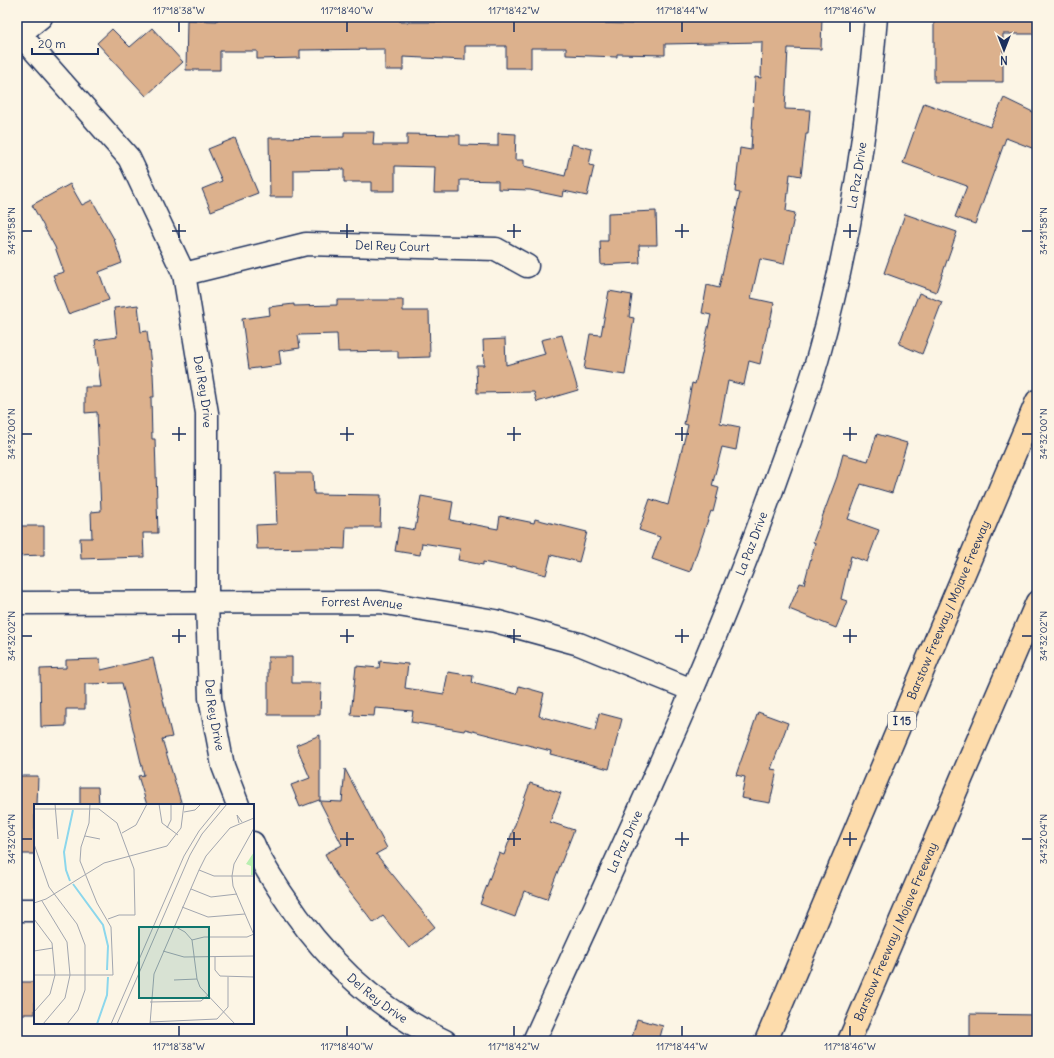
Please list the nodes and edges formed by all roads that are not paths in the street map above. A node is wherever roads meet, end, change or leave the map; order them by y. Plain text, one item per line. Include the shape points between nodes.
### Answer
1 (41, 17) edge
2 (876, 17) edge
3 (19, 32) edge
4 (527, 266) dead end
5 (184, 274) junction
6 (1037, 400) edge
7 (206, 601) junction
8 (1037, 602) edge
9 (17, 603) edge
10 (692, 690) junction
11 (238, 804) edge
12 (255, 853) edge
13 (17, 910) edge
14 (34, 910) edge
15 (445, 1041) edge
16 (534, 1041) edge
17 (766, 1041) edge
18 (849, 1041) edge

1 - 3 street
2 - 10 street, La Paz Drive via 862,144 844,248 820,352 747,559
3 - 5 street, Del Rey Drive via 129,158
4 - 5 street, Del Rey Court via 496,248 306,244
5 - 7 street, Del Rey Drive via 207,413
6 - 17 highway, Barstow Freeway / Mojave Freeway / I 15
7 - 9 street, Forrest Avenue
7 - 10 street, Forrest Avenue via 380,602 496,621 579,644
7 - 11 street, Del Rey Drive via 210,698 222,766
8 - 18 highway, Barstow Freeway / Mojave Freeway
10 - 16 street, La Paz Drive
12 - 15 street, Del Rey Drive via 301,923 354,982 416,1028
13 - 14 street

